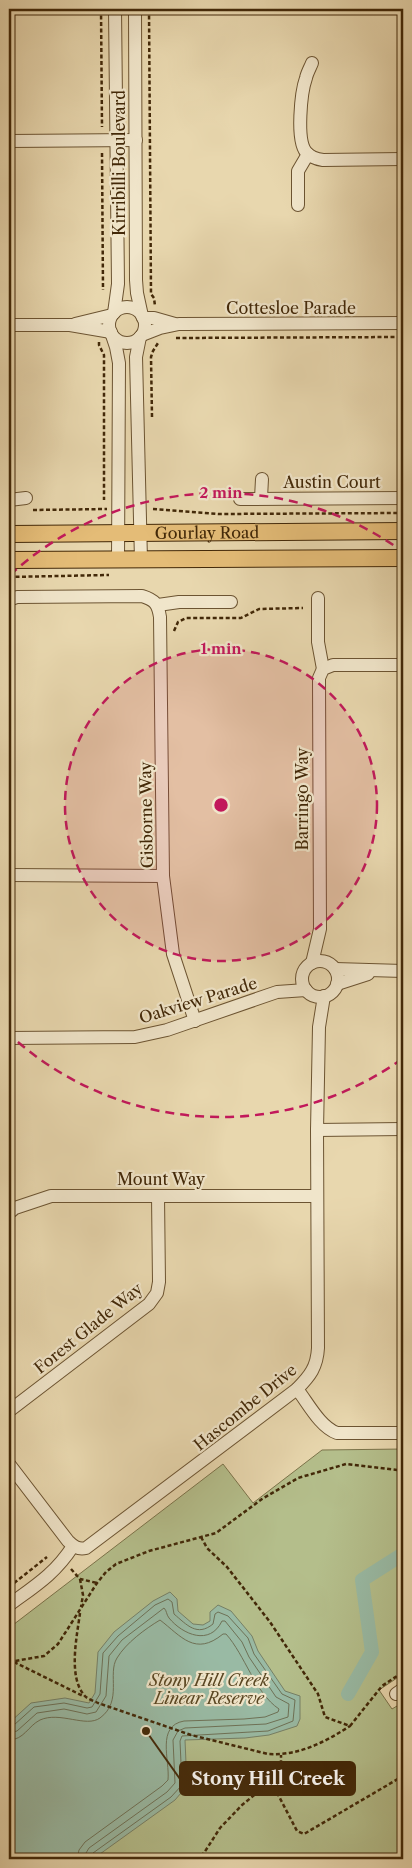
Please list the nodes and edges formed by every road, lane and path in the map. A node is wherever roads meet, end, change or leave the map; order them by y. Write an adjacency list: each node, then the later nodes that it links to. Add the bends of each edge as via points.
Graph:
1 (101, 9): 6 (path)
2 (115, 9): 7 (street, Kirribilli Boulevard)
3 (135, 9): 8 (street, Kirribilli Boulevard)
4 (149, 9): 18 (path, via 151,294 155,301)
5 (312, 63): 10 (street, via 301,100 302,141)
6 (102, 140): 7 (street); 9 (street); 13 (path)
7 (116, 140): 8 (street); 14 (street, Kirribilli Boulevard, via 118,284)
8 (136, 140): 18 (street, Kirribilli Boulevard, via 136,293)
9 (9, 141)
10 (308, 154): 11 (street, via 323,160); 12 (street, via 298,172)
11 (403, 159)
12 (298, 205)
13 (103, 292)
14 (113, 314): 16 (street); 18 (street, via 128,307 139,312); 19 (street)
15 (403, 323): 18 (street, Cottesloe Parade)
16 (70, 325): 17 (street); 19 (street)
17 (9, 326)
18 (146, 326): 19 (street, via 131,342 120,342); 23 (path); 33 (street, Kirribilli Boulevard, via 136,357)
19 (107, 333): 31 (path, via 99,345 104,355); 32 (street, via 116,347 118,363)
20 (403, 337): 21 (path)
21 (170, 339)
22 (164, 340): 23 (path)
23 (159, 344): 24 (path, via 151,357)
24 (152, 424)
25 (262, 479): 26 (street, Austin Court)
26 (262, 498): 27 (street, Austin Court); 28 (street, Austin Court)
27 (403, 498)
28 (240, 499)
29 (9, 500): 30 (street)
30 (27, 504): 31 (path)
31 (104, 509): 32 (path)
32 (118, 509): 37 (street)
33 (140, 509): 34 (path, via 219,514); 38 (street, Kirribilli Boulevard)
34 (403, 514)
35 (403, 531): 38 (main road, Gourlay Road)
36 (9, 534): 37 (main road, Gourlay Road)
37 (118, 534): 38 (main road, Gourlay Road); 41 (street)
38 (140, 534): 42 (street, Kirribilli Boulevard)
39 (403, 558): 42 (main road, Gourlay Road)
40 (9, 560): 41 (main road, Gourlay Road)
41 (118, 560): 42 (main road, Gourlay Road)
42 (141, 560)
43 (318, 598): 50 (street, Barringo Way, via 318,642)
44 (9, 600): 46 (street, via 17,597 142,596)
45 (231, 602): 46 (street)
46 (158, 605): 48 (street, Gisborne Way)
47 (303, 608): 48 (path, via 259,609 241,618 186,618 175,625 174,634)
48 (160, 634): 52 (street, Gisborne Way)
49 (403, 664): 50 (street, via 333,665)
50 (323, 669): 53 (street, Barringo Way, via 318,678)
51 (9, 875): 52 (street)
52 (163, 876): 62 (street, Gisborne Way, via 174,954)
53 (320, 929): 54 (street, Barringo Way); 55 (street, Barringo Way)
54 (312, 963): 55 (street, via 317,961); 58 (street)
55 (331, 966): 56 (street); 59 (street, via 338,979)
56 (375, 971): 57 (street); 59 (street)
57 (403, 971)
58 (303, 975): 60 (street, Oakview Parade); 61 (street, via 302,980)
59 (337, 984): 61 (street, via 332,992)
60 (277, 992): 61 (street, Oakview Parade); 62 (street, Oakview Parade)
61 (315, 994): 64 (street, Hascombe Drive, via 319,1027)
62 (195, 1021): 63 (street, Oakview Parade, via 135,1036)
63 (9, 1038)
64 (317, 1130): 65 (street); 67 (street, Hascombe Drive)
65 (403, 1130)
66 (158, 1196): 67 (street, Mount Way); 68 (street, Mount Way, via 51,1196); 70 (street, Forest Glade Way, via 157,1293 149,1304)
67 (316, 1196): 69 (street, Hascombe Drive, via 318,1359 315,1369)
68 (9, 1213)
69 (297, 1388): 71 (street, via 332,1431); 75 (street, Hascombe Drive, via 91,1546 81,1549)
70 (9, 1411)
71 (403, 1433)
72 (9, 1464): 75 (street)
73 (403, 1468): 74 (path, via 346,1464 298,1478 262,1499 216,1533)
74 (201, 1537): 78 (path, via 116,1564); 86 (path, via 270,1622 318,1694 326,1717)
75 (73, 1546): 76 (street)
76 (64, 1561): 77 (path); 79 (path, via 56,1550); 80 (street)
77 (80, 1579): 78 (path); 81 (path, via 83,1595)
78 (97, 1583): 81 (path)
79 (9, 1588)
80 (9, 1605)
81 (80, 1610): 82 (path, via 58,1644 44,1656); 85 (path, via 75,1670)
82 (13, 1661): 83 (path); 85 (path)
83 (9, 1662)
84 (403, 1672): 86 (path, via 382,1686)
85 (84, 1696): 87 (path, via 191,1734)
86 (350, 1726): 87 (path, via 325,1742)
87 (281, 1755): 89 (path, via 281,1766)
88 (403, 1776): 89 (path, via 304,1834 297,1831)
89 (271, 1781): 90 (path, via 242,1805 220,1828 204,1853)
90 (194, 1859)

